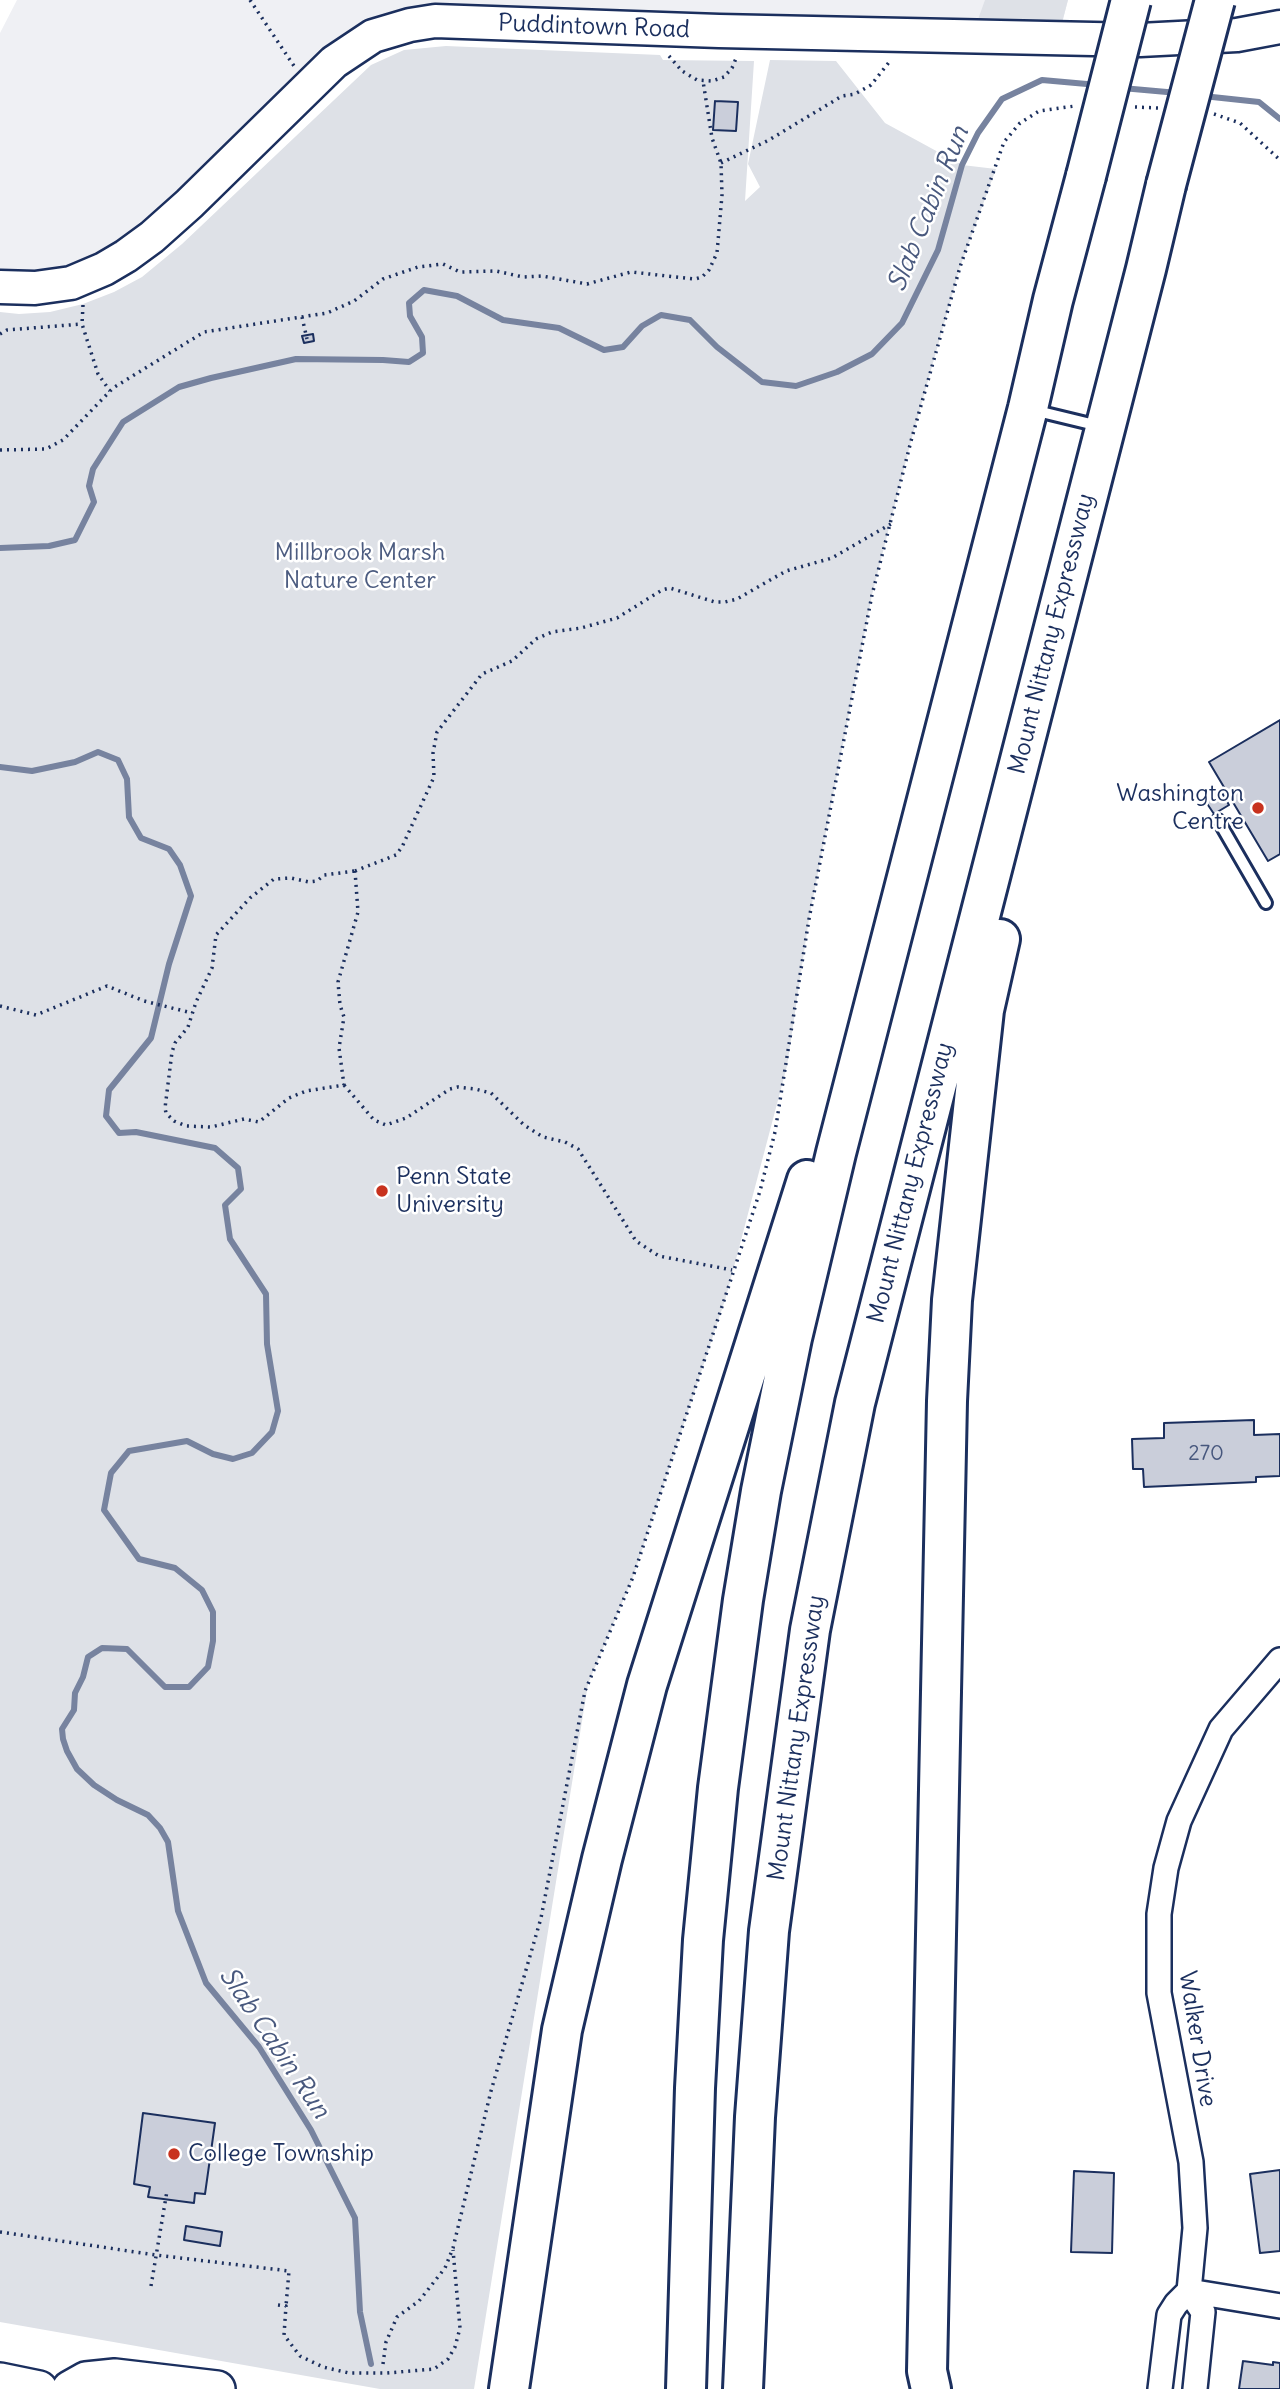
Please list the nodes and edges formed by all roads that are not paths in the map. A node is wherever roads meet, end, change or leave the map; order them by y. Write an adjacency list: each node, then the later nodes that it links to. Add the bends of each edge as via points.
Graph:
1 (1132, 0): 6 (highway, bridge)
2 (1215, 0): 4 (highway, Mount Nittany Expressway, bridge)
3 (1280, 27): 5 (street, Puddintown Road, via 1237,35 1140,40 435,21 410,25 373,36 334,62 189,204 126,256 71,283)
4 (1146, 269): 7 (highway, Mount Nittany Expressway); 15 (highway, via 1121,435 984,1010 952,1300)
5 (0, 287)
6 (1028, 408): 7 (lane); 8 (highway)
7 (1105, 428): 21 (highway, Mount Nittany Expressway, via 855,1403 810,1630 769,1931)
8 (968, 642): 19 (highway, via 908,813 820,1142 643,1699 562,2030); 20 (highway, via 792,1338 743,1600 704,1940)
9 (1218, 820): 10 (lane)
10 (1266, 903)
11 (1280, 1660): 12 (street, Walker Drive, via 1222,1729 1180,1821 1161,1902 1159,1993 1191,2162 1195,2228)
12 (1189, 2291): 13 (street); 22 (street, via 1169,2315); 23 (street, Walker Drive, via 1203,2312)
13 (1280, 2306)
14 (0, 2381): 16 (main road)
15 (928, 2383)
16 (39, 2389)
17 (70, 2389): 18 (main road, via 86,2380 115,2377)
18 (217, 2389)
19 (509, 2389)
20 (687, 2389)
21 (743, 2389)
22 (1160, 2389)
23 (1195, 2389)

